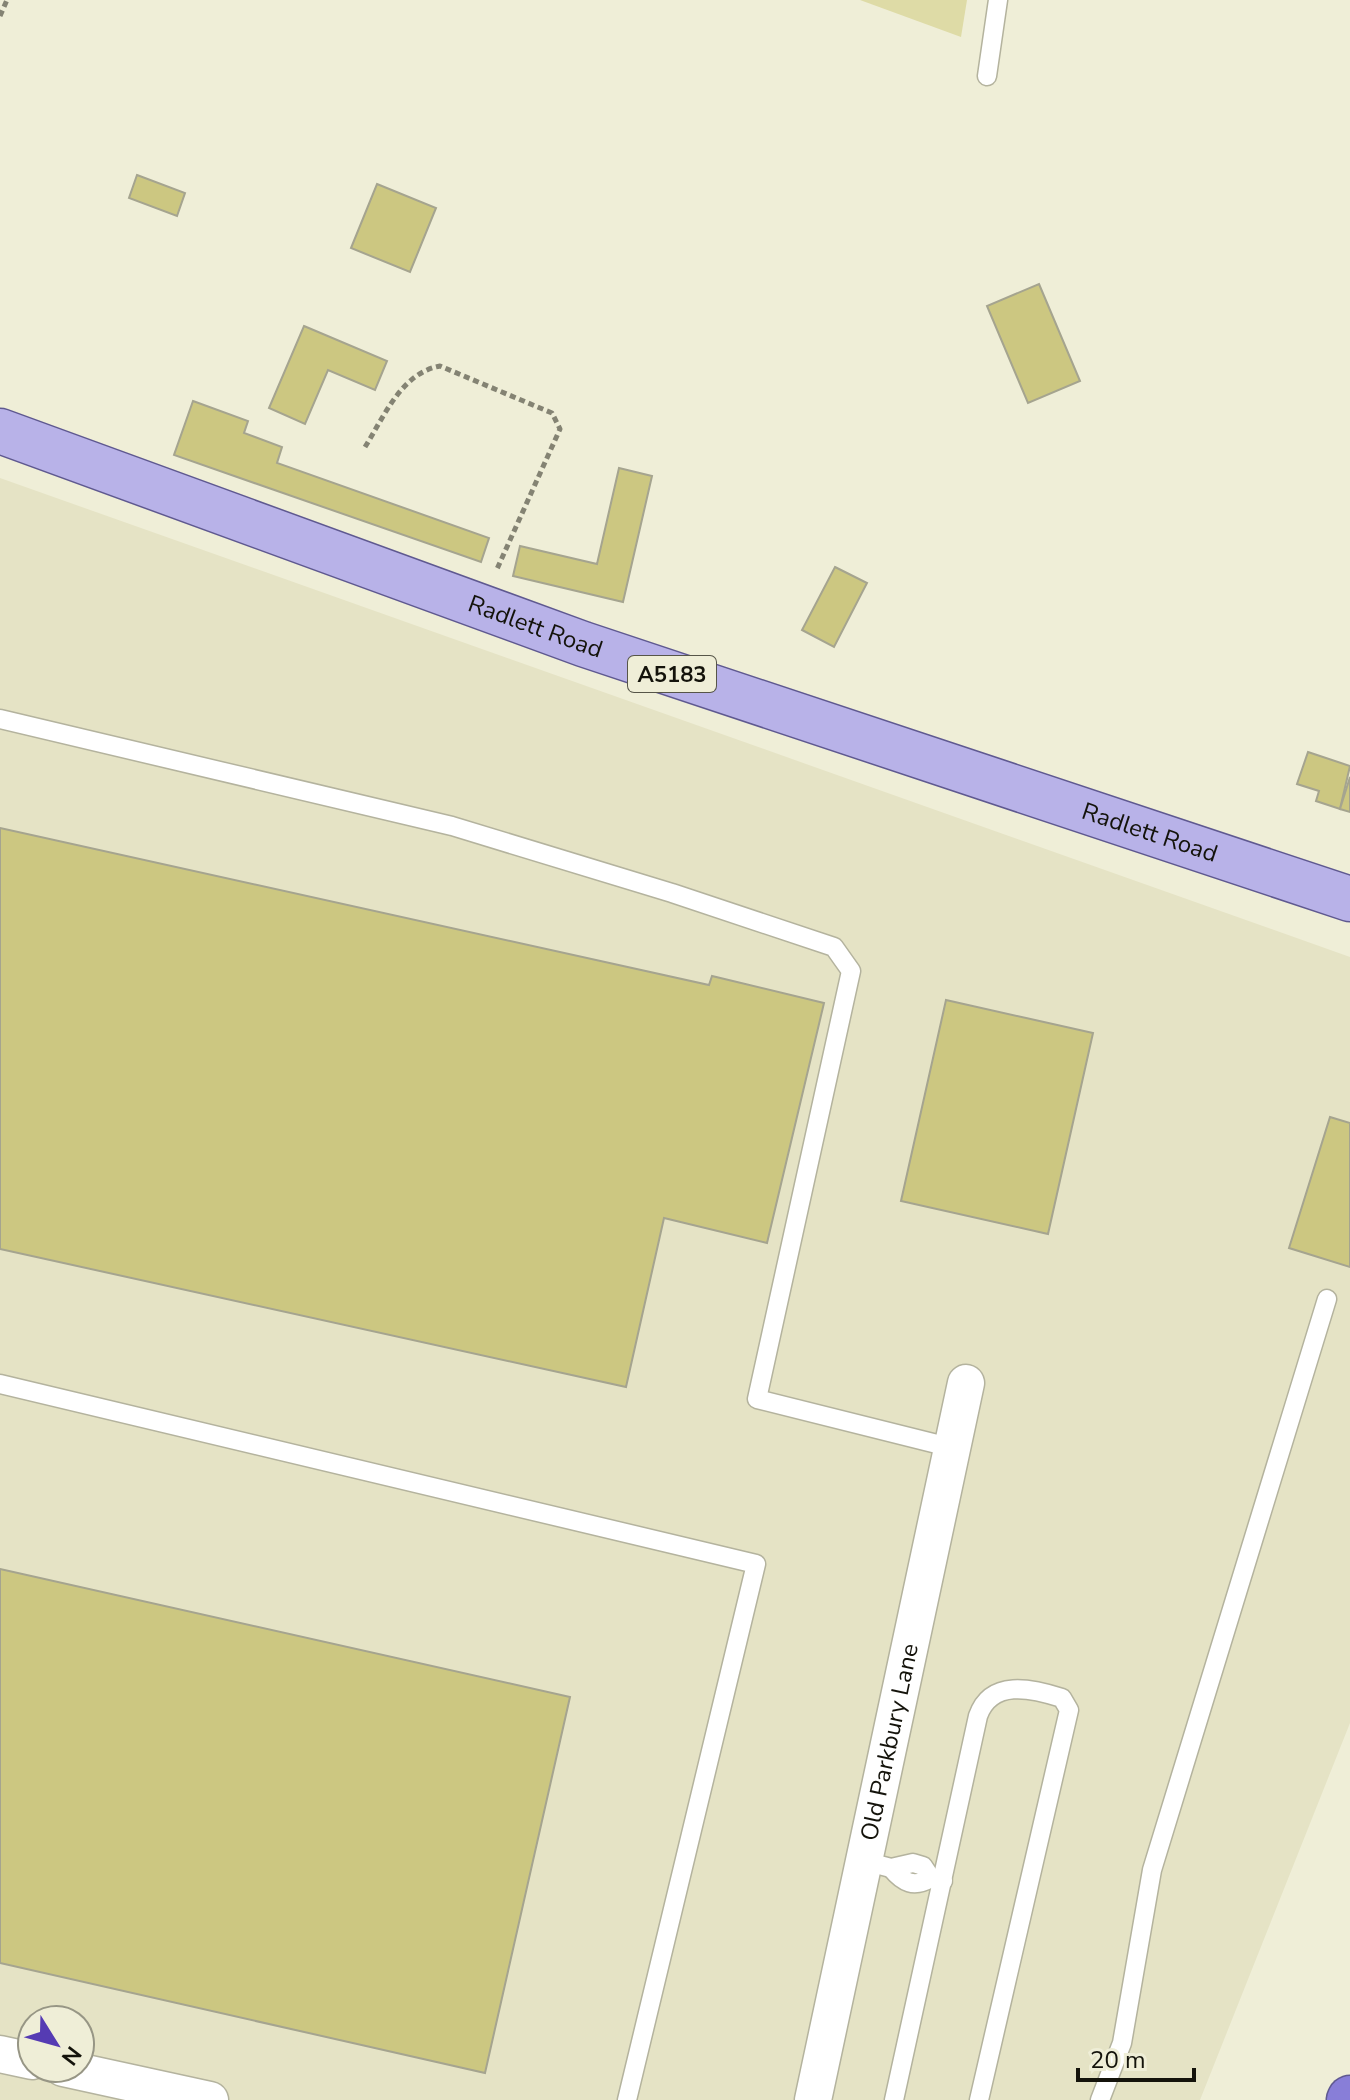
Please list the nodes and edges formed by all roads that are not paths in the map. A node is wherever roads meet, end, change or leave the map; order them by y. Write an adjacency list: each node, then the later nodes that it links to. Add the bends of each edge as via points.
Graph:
1 (998, 0): 2 (lane)
2 (987, 76)
3 (0, 431): 5 (main road, Radlett Road / A5183, via 482,607)
4 (0, 719): 9 (lane, via 452,826 834,947 851,971 757,1399)
5 (1350, 899)
6 (1327, 1299): 18 (lane, via 1152,1870 1122,2043)
7 (966, 1383): 9 (street, Old Parkbury Lane)
8 (0, 1384): 14 (lane, via 756,1564)
9 (953, 1448): 10 (street, Old Parkbury Lane)
10 (878, 1864): 11 (lane, via 911,1883); 15 (street, Old Parkbury Lane)
11 (937, 1879): 16 (lane); 17 (lane, via 982,1705 1000,1691 1020,1688 1062,1698 1069,1710 1066,1730)
12 (96, 2075): 13 (street)
13 (210, 2100)
14 (627, 2100)
15 (813, 2100)
16 (894, 2100)
17 (979, 2100)
18 (1100, 2100)

